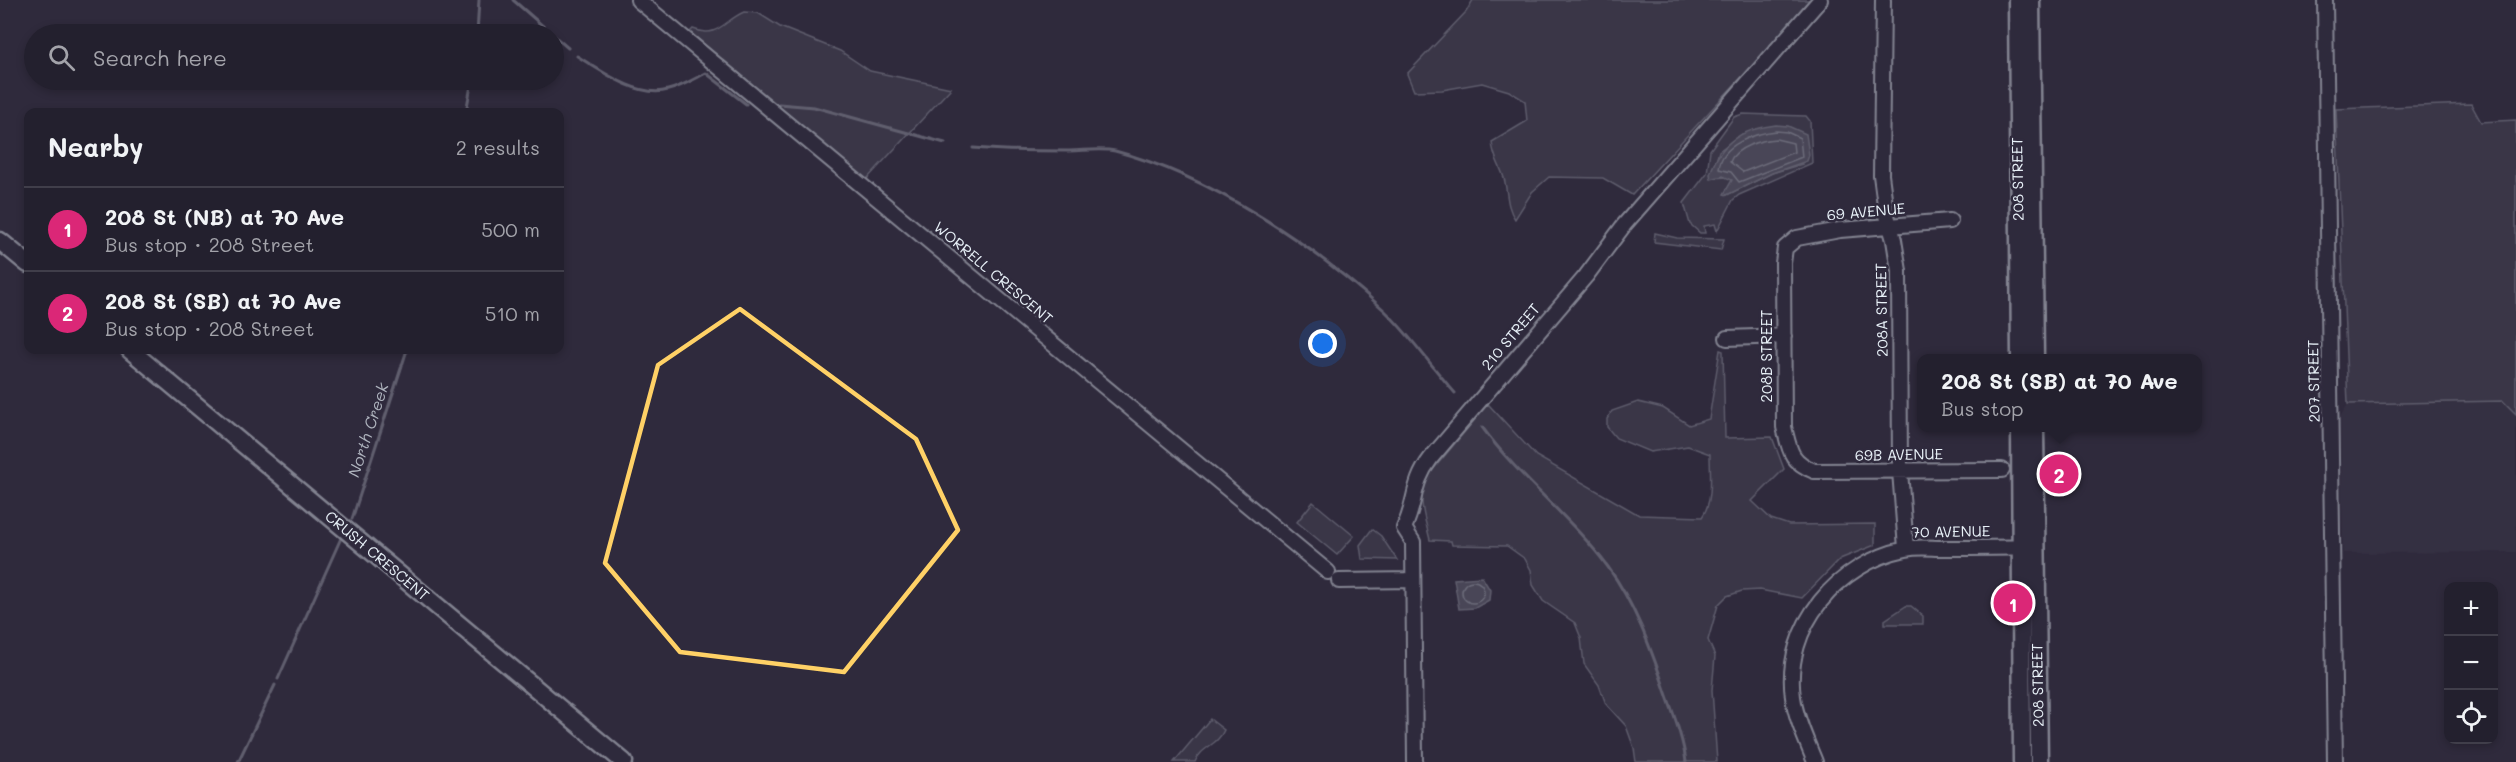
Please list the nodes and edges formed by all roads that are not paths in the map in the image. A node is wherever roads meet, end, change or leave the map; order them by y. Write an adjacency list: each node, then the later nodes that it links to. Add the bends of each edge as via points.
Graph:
1 (638, 0): 24 (street, WORRELL CRESCENT, via 1334,576)
2 (1821, 0): 24 (street, 210 STREET, via 1624,225 1586,276 1422,470 1404,528 1413,542)
3 (1883, 0): 8 (street, 208A STREET, via 1881,175)
4 (2017, 0): 15 (main road, 208 STREET)
5 (2031, 0): 16 (main road, 208 STREET)
6 (2325, 0): 30 (street, 207 STREET)
7 (1950, 221): 8 (street, 69 AVENUE)
8 (1891, 227): 10 (street, 69 AVENUE, via 1820,232); 21 (street, 208A STREET, via 1899,271)
9 (0, 241): 11 (main road)
10 (1788, 244): 12 (street, 208B STREET, via 1783,257)
11 (24, 261)
12 (1784, 336): 13 (street); 19 (street, 208B STREET, via 1784,427 1790,451)
13 (1727, 338)
14 (135, 354): 25 (main road, CRUSH CRESCENT)
15 (2020, 354)
16 (2035, 354)
17 (2020, 432): 22 (main road, 208 STREET)
18 (2035, 432): 22 (main road, 208 STREET)
19 (1799, 465): 21 (street, 69B AVENUE, via 1814,471)
20 (2002, 470): 21 (street, 69B AVENUE)
21 (1900, 471): 23 (street, 208A STREET)
22 (2029, 547): 23 (street, 70 AVENUE); 28 (main road, 208 STREET); 29 (main road, 208 STREET)
23 (1906, 549): 27 (street, 70 AVENUE, via 1862,566 1830,589 1814,608 1799,638 1792,667 1793,698)
24 (1413, 580): 26 (street, 210 STREET)
25 (624, 762)
26 (1415, 762)
27 (1815, 762)
28 (2022, 762)
29 (2040, 762)
30 (2335, 762)

